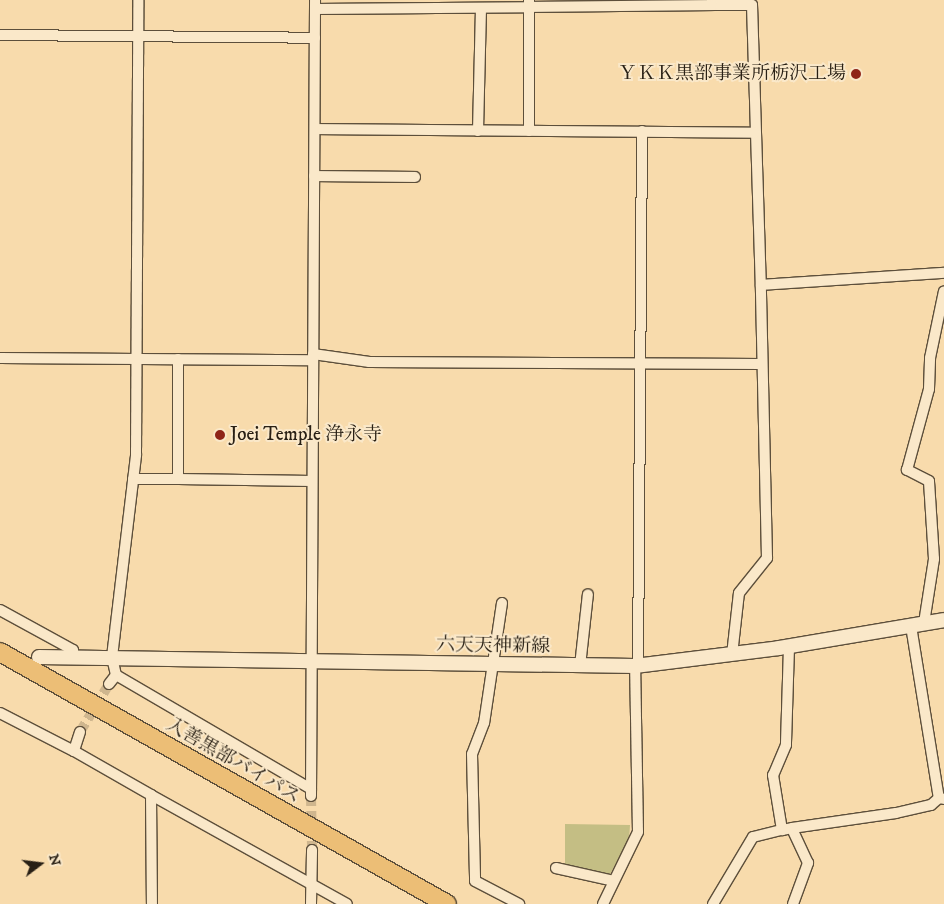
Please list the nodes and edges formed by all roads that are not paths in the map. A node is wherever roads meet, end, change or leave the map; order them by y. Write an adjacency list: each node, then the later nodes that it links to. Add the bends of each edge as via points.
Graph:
1 (138, 0): 8 (street)
2 (712, 3): 5 (street); 14 (street, via 752,5)
3 (315, 4): 4 (street); 9 (street)
4 (439, 4): 6 (street)
5 (529, 4): 6 (street); 12 (street)
6 (481, 8): 11 (street)
7 (0, 36): 8 (street)
8 (138, 38): 9 (street); 22 (street)
9 (315, 38): 10 (street)
10 (315, 129): 11 (street); 15 (street)
11 (478, 131): 12 (street)
12 (529, 131): 13 (street)
13 (642, 131): 14 (street); 24 (street)
14 (754, 133): 18 (street)
15 (314, 176): 16 (street); 20 (street)
16 (415, 177)
17 (944, 273): 18 (street)
18 (761, 284): 25 (street)
19 (944, 291): 33 (street, via 930,358 929,388 907,470 929,481 934,559)
20 (313, 357): 23 (street); 24 (street, via 369,362); 28 (street)
21 (0, 358): 22 (street)
22 (137, 358): 23 (street); 26 (street)
23 (178, 359): 27 (street)
24 (639, 362): 25 (street); 43 (street)
25 (761, 364): 36 (street, via 767,558 739,593)
26 (133, 479): 27 (street); 38 (street)
27 (178, 479): 28 (street)
28 (312, 481): 40 (street)
29 (588, 594): 42 (street)
30 (502, 603): 41 (street)
31 (0, 610): 39 (street, via 73,650)
32 (944, 620): 33 (main road, 六天天神新線)
33 (918, 624): 34 (main road, 六天天神新線); 50 (street)
34 (788, 647): 36 (main road, 六天天神新線); 51 (street, via 786,744 773,775)
35 (0, 652): 59 (highway, 入善黒部バイパス)
36 (732, 655): 43 (main road, 六天天神新線)
37 (39, 657): 39 (main road, 六天天神新線)
38 (112, 657): 39 (main road, 六天天神新線); 40 (main road, 六天天神新線); 44 (street)
39 (74, 658)
40 (311, 663): 41 (main road, 六天天神新線); 44 (street, via 311,792)
41 (492, 665): 42 (main road, 六天天神新線); 60 (street, via 484,723 472,754 475,882)
42 (580, 666): 43 (main road, 六天天神新線)
43 (637, 666): 54 (street, via 638,832)
44 (116, 675): 45 (street)
45 (109, 684)
46 (0, 713): 48 (street)
47 (80, 732): 48 (street)
48 (74, 751): 49 (street)
49 (151, 795): 55 (street); 56 (street)
50 (941, 799): 51 (street, via 932,806)
51 (787, 829): 62 (street, via 753,837); 63 (street, via 808,863)
52 (312, 850): 55 (street)
53 (556, 868): 54 (street)
54 (614, 881): 61 (street)
55 (311, 882): 57 (street); 58 (street)
56 (152, 904)
57 (311, 904)
58 (347, 904)
59 (447, 904)
60 (519, 904)
61 (603, 904)
62 (712, 904)
63 (793, 904)

